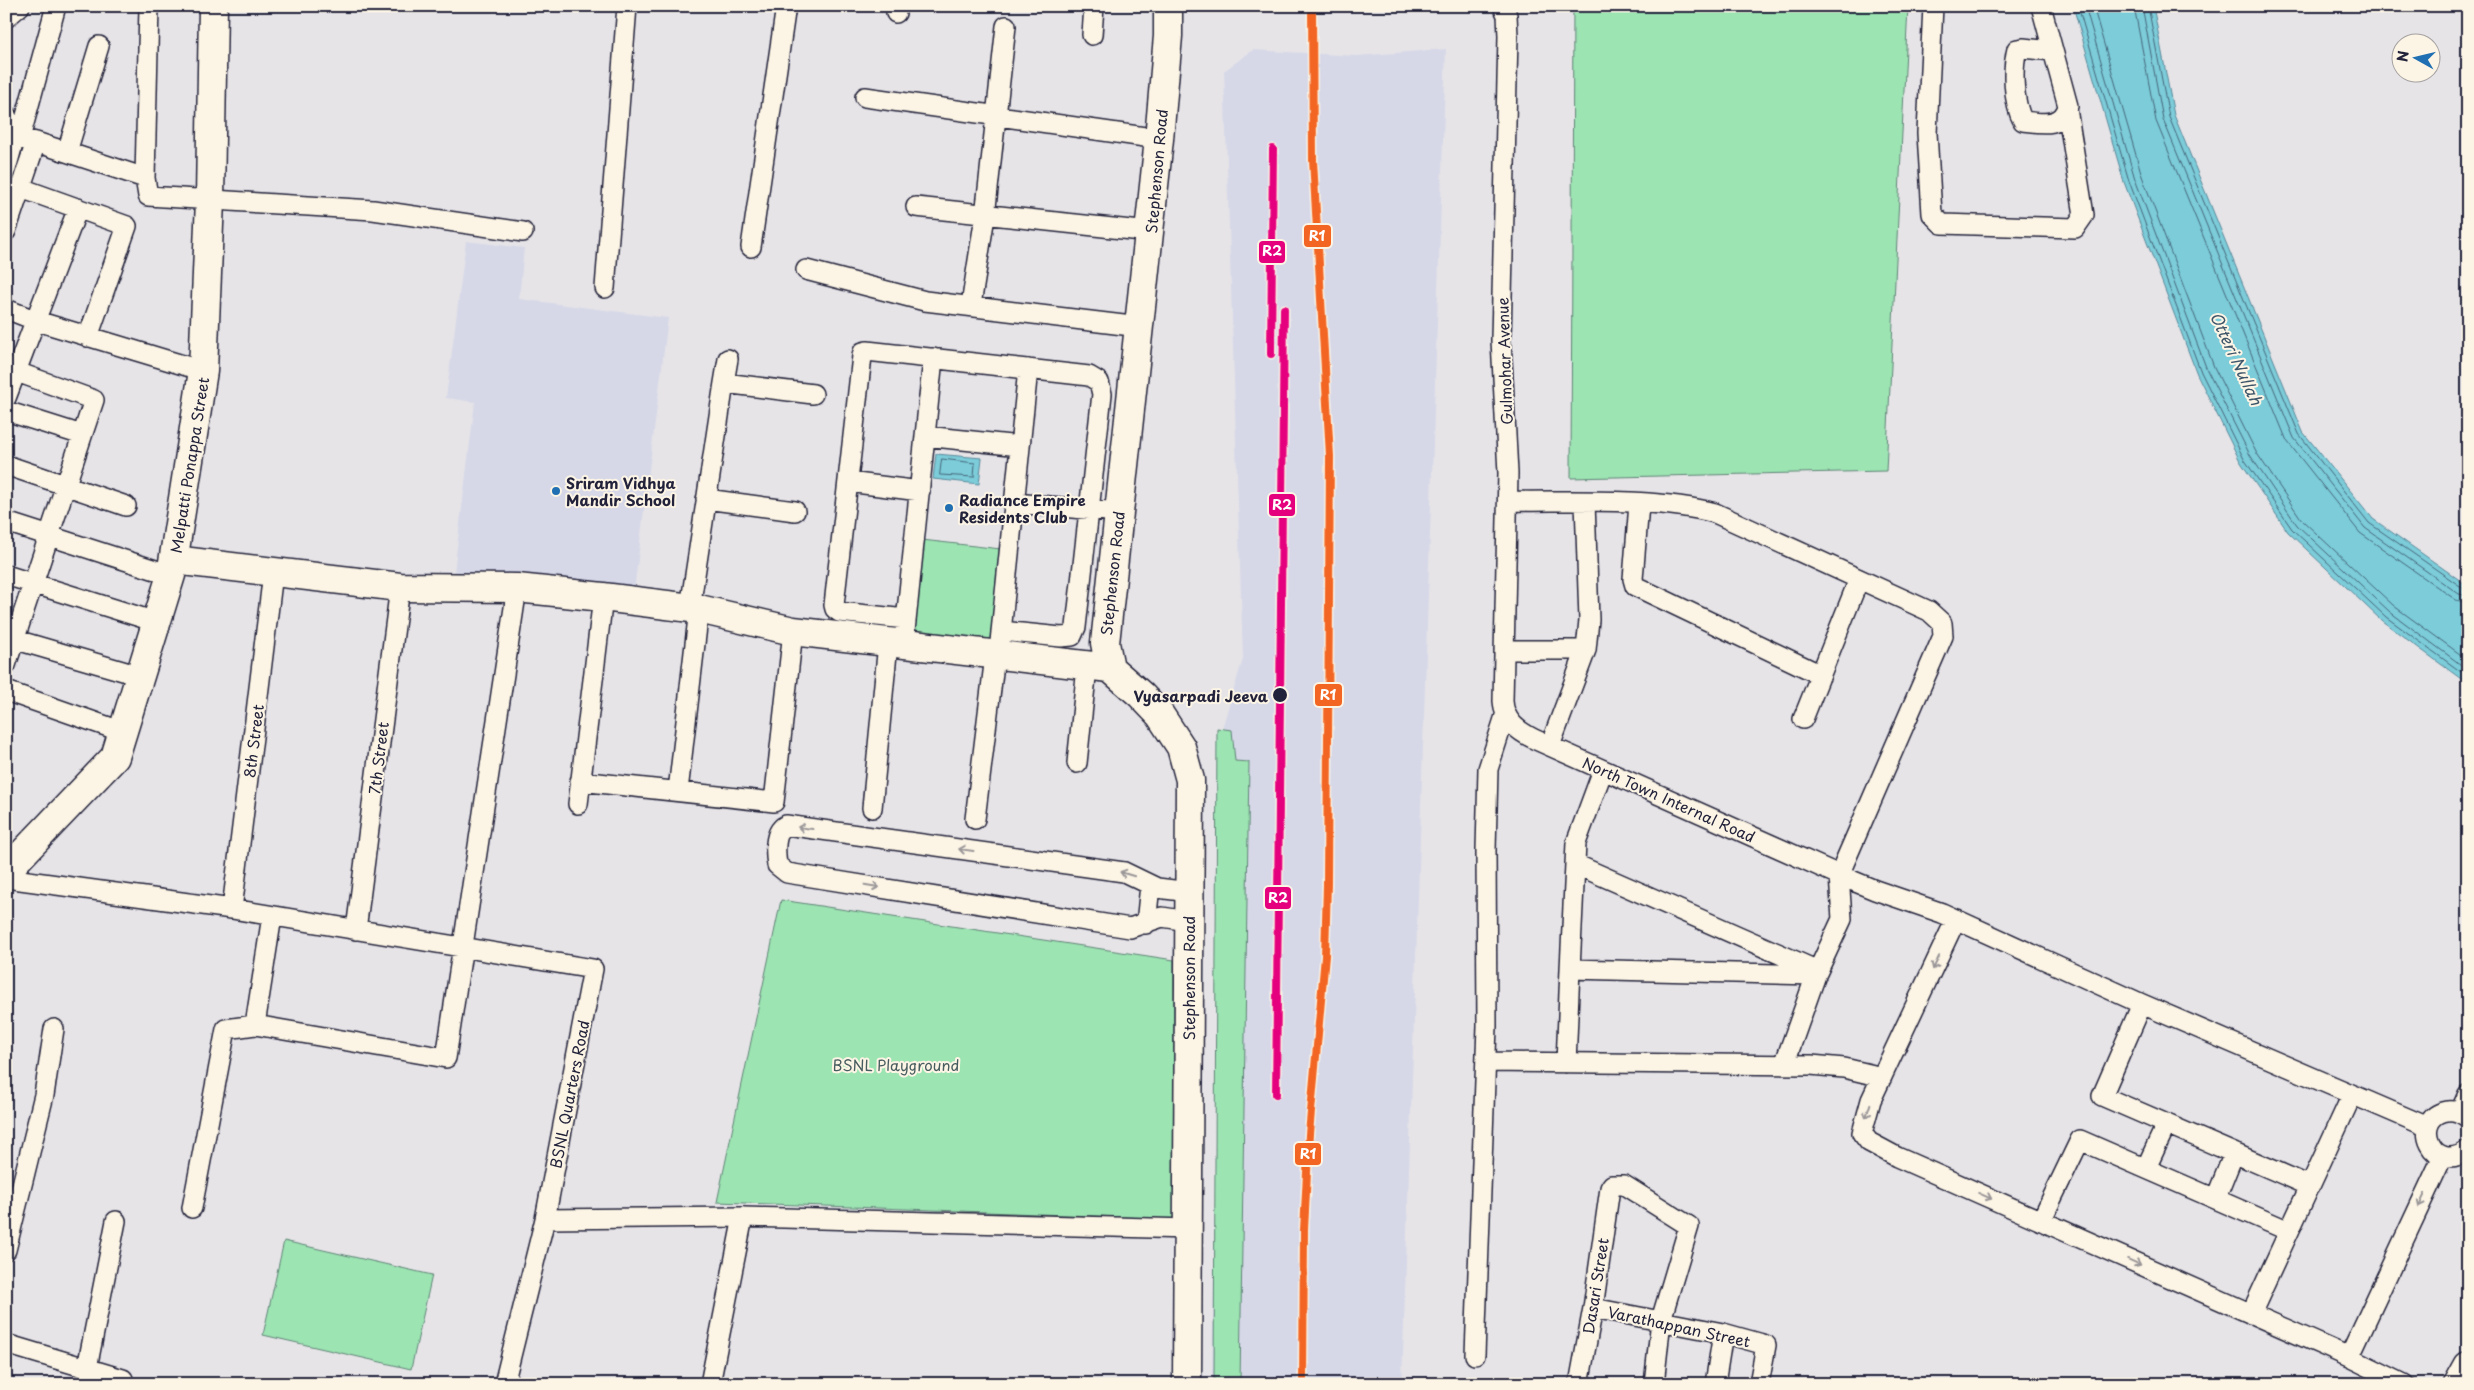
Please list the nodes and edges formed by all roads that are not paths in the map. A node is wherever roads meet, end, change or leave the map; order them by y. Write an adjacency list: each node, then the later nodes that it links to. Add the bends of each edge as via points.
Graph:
1 (20, 6): 12 (street)
2 (56, 6): 21 (street)
3 (149, 6): 25 (street)
4 (213, 6): 27 (main road, Melpatti Ponappa Street)
5 (627, 6): 36 (street)
6 (786, 6): 34 (street)
7 (1094, 6): 14 (street)
8 (1168, 6): 22 (main road, Stephenson Road)
9 (1503, 6): 59 (street, Gulmohar Avenue, via 1508,36 1501,340)
10 (1933, 6): 18 (street, via 1928,133 1932,214 1942,224 2074,228 2084,215)
11 (2041, 6): 16 (street)
12 (6, 18)
13 (1006, 26): 20 (street)
14 (1092, 35)
15 (98, 46): 23 (street)
16 (2052, 51): 18 (street); 18 (street, via 2018,49 2014,60 2017,112 2023,121 2047,124 2062,119)
17 (865, 97): 20 (street)
18 (2067, 110)
19 (6, 115): 21 (street)
20 (996, 116): 22 (street); 30 (street)
21 (24, 139): 23 (street); 24 (street); 26 (street)
22 (1160, 139): 33 (main road, Stephenson Road)
23 (67, 152): 25 (street)
24 (6, 169)
25 (145, 178): 27 (street, via 148,196)
26 (21, 188): 29 (street); 31 (street)
27 (210, 200): 32 (street, via 373,210); 46 (main road, Melpatti Ponappa Street)
28 (916, 207): 30 (street)
29 (78, 208): 39 (street); 41 (street, via 128,226)
30 (985, 216): 33 (street); 37 (street)
31 (6, 231)
32 (523, 232)
33 (1150, 232): 40 (main road, Stephenson Road)
34 (751, 247)
35 (806, 270): 37 (street, via 925,301)
36 (605, 288)
37 (971, 305): 40 (street)
38 (6, 309): 39 (street)
39 (37, 321): 41 (street); 45 (street)
40 (1140, 327): 66 (main road, Stephenson Road)
41 (88, 336): 46 (street)
42 (934, 358): 44 (street); 52 (street); 55 (street, via 863,352)
43 (728, 359): 47 (street)
44 (1028, 369): 53 (street); 64 (street, via 1089,376 1099,382 1102,394)
45 (11, 370): 49 (street); 51 (street, via 94,400)
46 (203, 372): 69 (main road, Melpatti Ponappa Street)
47 (724, 383): 48 (street); 58 (street)
48 (813, 394)
49 (6, 398)
50 (6, 411): 51 (street)
51 (82, 435): 56 (street)
52 (925, 436): 53 (street); 57 (street)
53 (1020, 446): 61 (street)
54 (6, 465): 56 (street)
55 (848, 482): 57 (street); 80 (street, via 835,609)
56 (66, 486): 63 (street); 68 (street)
57 (920, 491): 80 (street)
58 (706, 499): 65 (street); 77 (street)
59 (1508, 501): 60 (street); 83 (street, Gulmohar Avenue)
60 (1585, 502): 62 (street); 84 (street, via 1590,620)
61 (1014, 503): 64 (street); 82 (street)
62 (1639, 504): 72 (street, via 1680,506 1715,513); 87 (street, via 1635,586)
63 (126, 506)
64 (1089, 509): 66 (street); 82 (street, via 1076,627 1072,636)
65 (794, 511)
66 (1119, 512): 86 (main road, Stephenson Road, via 1105,643)
67 (6, 522): 68 (street)
68 (49, 536): 69 (street); 73 (street)
69 (172, 568): 70 (main road); 78 (main road, Melpatti Ponappa Street)
70 (273, 573): 74 (main road); 107 (street, 8th Street)
71 (6, 575): 73 (street)
72 (1859, 579): 87 (street); 103 (street, via 1929,611 1944,629 1940,645)
73 (34, 584): 78 (street); 81 (street)
74 (400, 587): 75 (main road); 112 (street, 7th Street)
75 (518, 588): 76 (main road); 113 (street)
76 (603, 597): 77 (main road); 96 (street)
77 (695, 609): 79 (main road); 97 (street)
78 (156, 622): 88 (main road, Melpatti Ponappa Street)
79 (793, 631): 80 (main road); 97 (street, via 774,802)
80 (899, 636): 82 (main road); 99 (street)
81 (10, 639): 85 (street); 88 (street)
82 (998, 648): 86 (main road); 100 (street)
83 (1504, 650): 84 (street); 90 (street, Gulmohar Avenue)
84 (1586, 650): 93 (street)
85 (6, 665)
86 (1098, 667): 94 (street); 106 (main road, Stephenson Road, via 1142,695 1181,747 1190,780)
87 (1821, 675): 91 (street)
88 (140, 676): 92 (main road, Melpatti Ponappa Street)
89 (6, 691): 92 (street)
90 (1505, 716): 93 (street, North Town Internal Road, via 1520,731); 119 (street, via 1488,769)
91 (1803, 719)
92 (123, 732): 102 (main road, Melpatti Ponappa Street, via 115,757)
93 (1550, 746): 95 (street, North Town Internal Road)
94 (1077, 763)
95 (1604, 770): 101 (street, via 1576,843); 103 (street, North Town Internal Road)
96 (580, 781): 97 (street); 98 (street)
97 (678, 792)
98 (578, 804)
99 (872, 808)
100 (976, 819)
101 (1575, 864): 114 (street); 115 (street)
102 (6, 871)
103 (1839, 875): 110 (street, North Town Internal Road); 115 (street, via 1842,918)
104 (6, 878): 107 (street)
105 (1150, 885): 106 (street); 111 (street); 111 (street, one-way to 111, via 1124,872 786,825 778,834 776,865 787,873 1125,928)
106 (1181, 891): 109 (main road, Stephenson Road)
107 (232, 909): 108 (street)
108 (272, 916): 112 (street); 117 (street)
109 (1179, 919): 111 (street, via 1158,918); 138 (main road, Stephenson Road)
110 (1956, 919): 116 (street, North Town Internal Road); 122 (street, one-way to 122)
111 (1146, 924)
112 (356, 930): 113 (street)
113 (462, 948): 117 (street, via 446,1058); 135 (street, BSNL Quarters Road, via 593,969)
114 (1570, 969): 115 (street); 120 (street)
115 (1817, 973): 121 (street)
116 (2142, 1004): 124 (street, North Town Internal Road); 126 (street, via 2102,1096)
117 (255, 1025): 133 (street, via 226,1029)
118 (54, 1029): 140 (street, via 44,1095)
119 (1486, 1062): 120 (street); 146 (street)
120 (1566, 1063): 121 (street)
121 (1784, 1065): 122 (street, via 1844,1068)
122 (1882, 1077): 137 (street, one-way to 137, via 1863,1125 1862,1133 1869,1142)
123 (2468, 1094): 125 (street)
124 (2352, 1096): 127 (street, North Town Internal Road); 131 (street)
125 (2464, 1115): 127 (street, via 2450,1110 2440,1112)
126 (2166, 1125): 128 (street); 130 (street)
127 (2428, 1128): 129 (street, via 2430,1145)
128 (2234, 1153): 131 (street); 132 (street)
129 (2459, 1156): 147 (street, one-way to 147)
130 (2146, 1168): 132 (street); 137 (street, via 2080,1140)
131 (2310, 1186): 139 (street)
132 (2216, 1198): 139 (street)
133 (192, 1208)
134 (743, 1217): 135 (street); 138 (street); 152 (street)
135 (545, 1219): 151 (street, BSNL Quarters Road)
136 (116, 1221): 149 (street)
137 (2042, 1221): 142 (street, one-way to 142)
138 (1189, 1230): 153 (main road, Stephenson Road)
139 (2289, 1231): 142 (street)
140 (6, 1250)
141 (1593, 1308): 143 (street, Varathappan Street); 143 (street, Dasari Street, via 1610,1188 1612,1185 1624,1185 1689,1226); 154 (street, Dasari Street)
142 (2251, 1314): 147 (street)
143 (1661, 1320): 144 (street, Varathappan Street); 155 (street)
144 (1723, 1333): 156 (street); 157 (street, Varathappan Street, via 1766,1345)
145 (6, 1344): 149 (street)
146 (1475, 1354)
147 (2349, 1357): 158 (street)
148 (2468, 1366): 159 (main road)
149 (87, 1368): 150 (street)
150 (123, 1379)
151 (504, 1384)
152 (710, 1384)
153 (1187, 1384)
154 (1579, 1384)
155 (1654, 1384)
156 (1715, 1384)
157 (1758, 1384)
158 (2404, 1384)
159 (2458, 1384)

